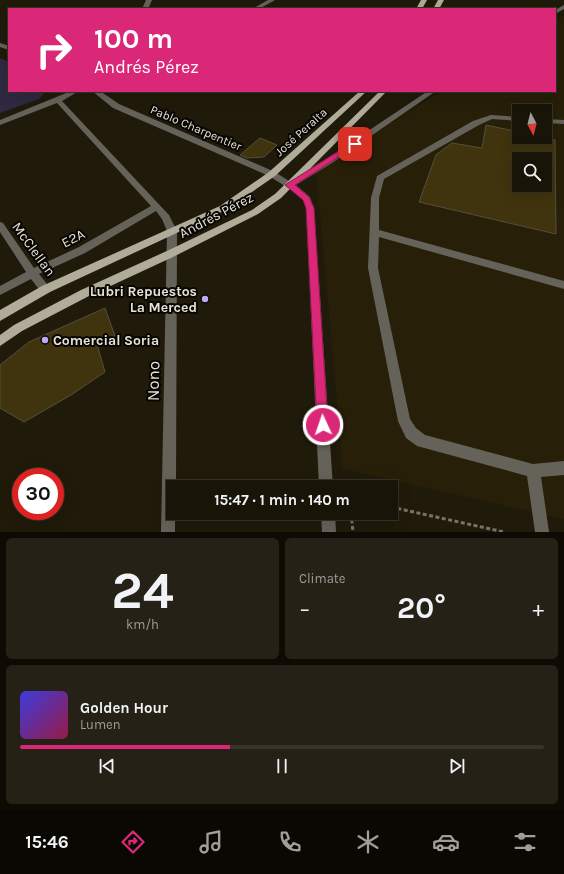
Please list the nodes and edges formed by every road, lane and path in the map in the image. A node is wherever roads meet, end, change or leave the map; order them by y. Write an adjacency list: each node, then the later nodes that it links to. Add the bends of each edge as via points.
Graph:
1 (272, 0): 2 (street)
2 (257, 8)
3 (74, 92): 8 (street)
4 (96, 92): 13 (street, Pablo Charpentier, via 116,106)
5 (363, 92): 13 (main road, José Peralta)
6 (383, 92): 14 (main road, José Peralta)
7 (432, 92): 14 (street, Andrés Pérez)
8 (58, 100): 12 (street); 15 (street)
9 (512, 118): 18 (street, via 491,117 476,122 380,178 375,198)
10 (552, 121): 11 (street)
11 (564, 122)
12 (0, 123)
13 (272, 174): 14 (street, Pablo Charpentier); 17 (main road, Andrés Pérez, via 223,208)
14 (289, 185): 19 (main road, Andrés Pérez, via 255,212); 28 (street, Pablo Charpentier, via 307,199 310,208)
15 (156, 207): 17 (street, via 166,217); 20 (street, E2A, via 82,250)
16 (0, 225): 20 (street, McClellan)
17 (172, 231): 19 (street, Nono); 22 (main road, Andrés Pérez)
18 (374, 232): 21 (street); 27 (street, via 373,268 404,421 412,433 422,441)
19 (172, 254): 25 (main road, Andrés Pérez, via 85,292 18,328); 32 (street, Nono)
20 (32, 273): 22 (street, McClellan); 23 (street, E2A)
21 (564, 285)
22 (46, 289): 24 (main road, Andrés Pérez)
23 (0, 291)
24 (0, 316)
25 (0, 341)
26 (564, 468): 27 (street)
27 (533, 472): 36 (street)
28 (326, 480)
29 (398, 509): 35 (path)
30 (328, 520): 33 (street)
31 (352, 520): 34 (path)
32 (168, 532)
33 (329, 532)
34 (353, 532)
35 (504, 532)
36 (542, 532)

